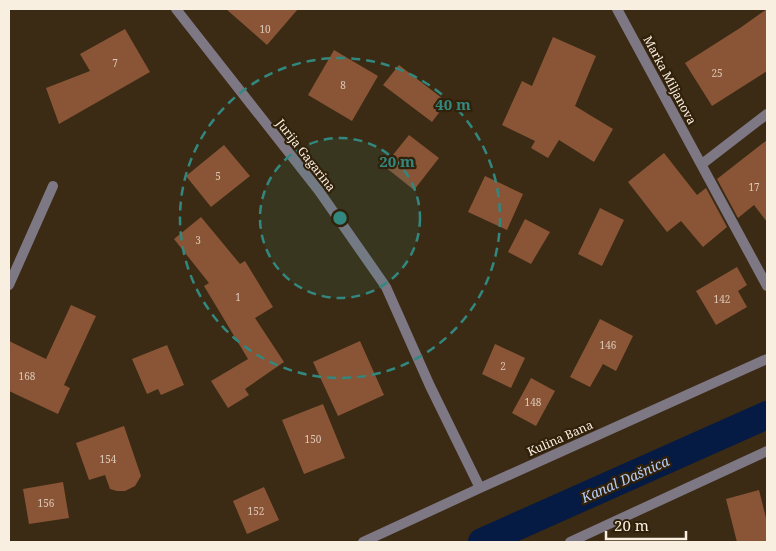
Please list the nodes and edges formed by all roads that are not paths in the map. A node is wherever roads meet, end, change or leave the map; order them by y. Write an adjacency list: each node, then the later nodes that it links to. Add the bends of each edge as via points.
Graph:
1 (176, 9): 10 (street, Jurija Gagarina, via 319,191 386,287)
2 (617, 9): 4 (street, Marka Miljanova)
3 (767, 114): 4 (street)
4 (702, 164): 7 (street, Marka Miljanova)
5 (53, 186): 6 (street)
6 (9, 285)
7 (767, 286)
8 (767, 359): 10 (street, Kulina Bana)
9 (767, 452): 12 (street)
10 (480, 488): 11 (street, Kulina Bana)
11 (363, 542)
12 (570, 542)

